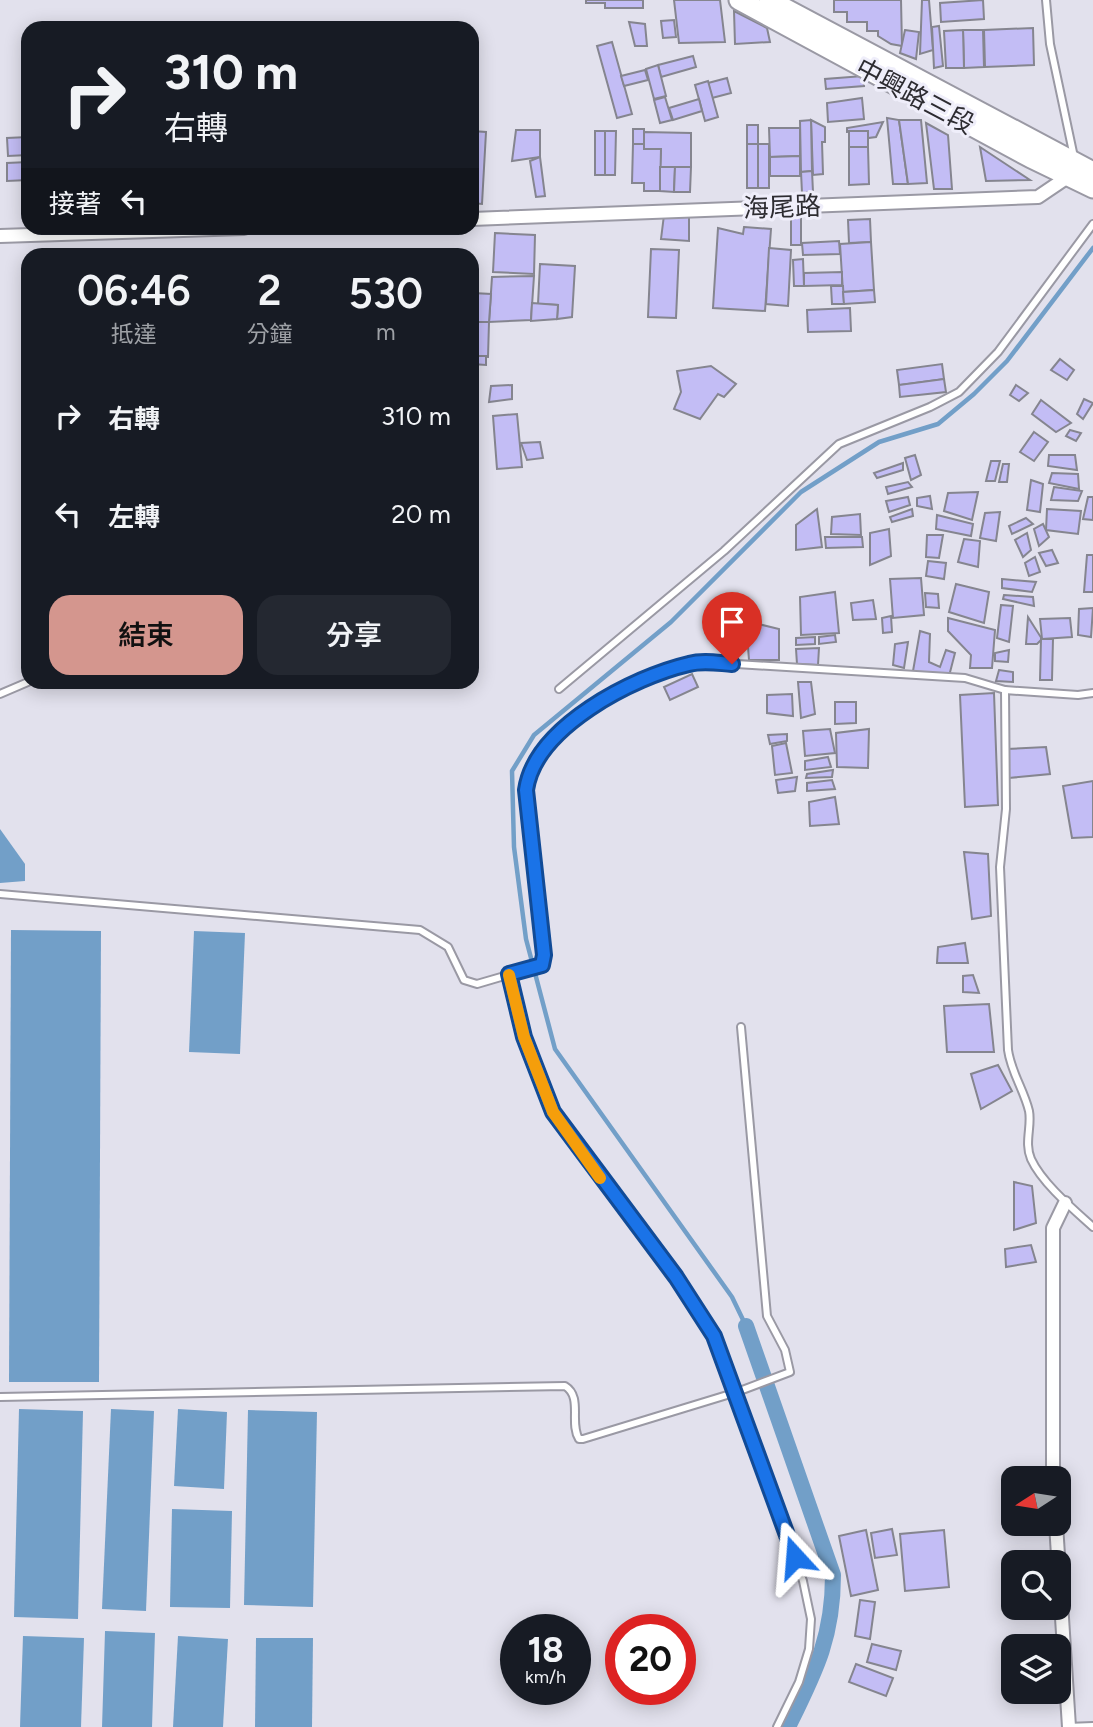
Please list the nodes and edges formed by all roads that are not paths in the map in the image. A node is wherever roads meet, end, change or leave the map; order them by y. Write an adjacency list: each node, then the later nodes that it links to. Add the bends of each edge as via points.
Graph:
1 (738, 0): 4 (main road, 中興路三段)
2 (769, 0): 4 (main road, 中興路三段)
3 (1046, 0): 4 (lane, via 1051,44)
4 (1080, 171): 5 (main road, 中興路三段); 6 (street, 海尾路, via 1038,197)
5 (1093, 188)
6 (479, 219)
7 (1093, 224): 11 (lane, via 998,352 959,392 839,444 723,551)
8 (26, 235): 9 (street)
9 (0, 236)
10 (21, 685): 14 (lane)
11 (559, 689)
12 (1005, 690): 13 (lane); 16 (lane, via 965,678 705,662 676,668 596,701 547,747 527,782 544,955 542,965); 18 (lane, via 1006,809 1000,867 1008,1050 1029,1112 1031,1159)
13 (1093, 693)
14 (0, 694)
15 (0, 894): 16 (lane, via 420,930 448,947 464,980 477,984)
16 (509, 974): 20 (lane, via 524,1037 553,1112 676,1277 714,1336)
17 (741, 1027): 20 (lane, via 767,1316 785,1350 790,1372)
18 (1065, 1203): 19 (lane); 22 (street, via 1053,1228)
19 (1093, 1227)
20 (740, 1391): 21 (lane, via 583,1439 573,1430 573,1392 565,1386); 25 (lane, via 803,1581 811,1619 809,1650)
21 (0, 1397)
22 (1053, 1466)
23 (1057, 1536): 26 (street)
24 (1093, 1726): 26 (lane)
25 (778, 1727)
26 (1068, 1727)

